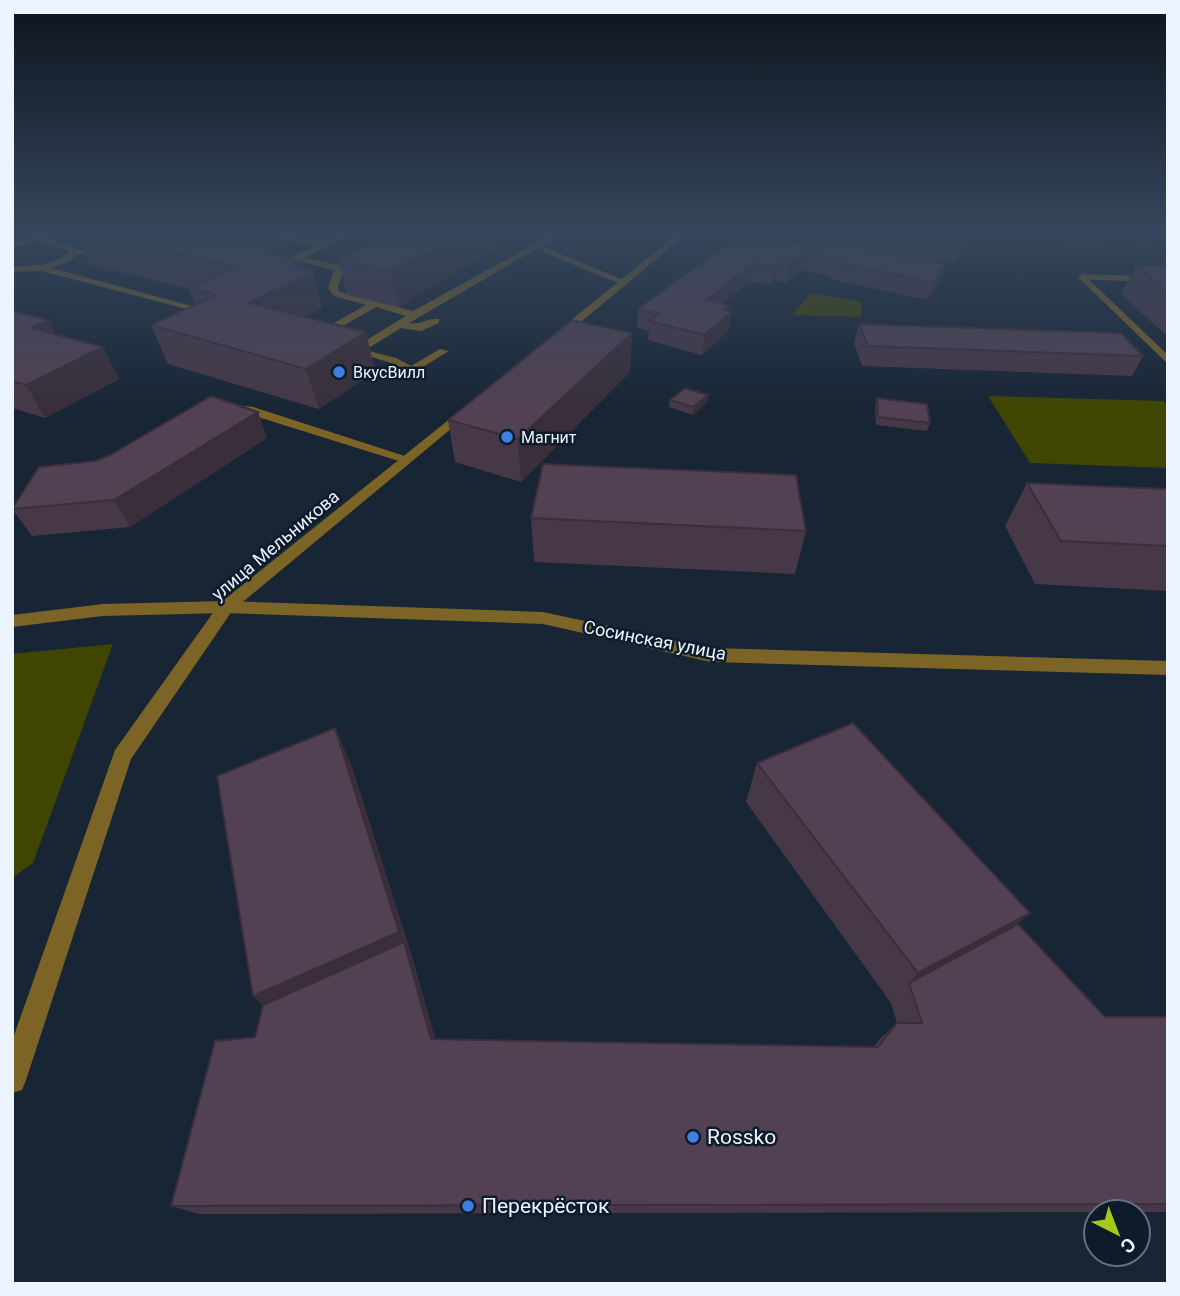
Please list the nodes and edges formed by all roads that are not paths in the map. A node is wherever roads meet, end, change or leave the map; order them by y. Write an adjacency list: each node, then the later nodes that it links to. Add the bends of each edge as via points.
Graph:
1 (132, 291): 7 (street)
2 (335, 291): 6 (street)
3 (457, 291): 8 (street)
4 (611, 291): 11 (street)
5 (1098, 291): 14 (street)
6 (373, 305): 8 (street); 12 (street, via 308,337)
7 (223, 315)
8 (415, 315): 10 (street)
9 (435, 321): 10 (street, via 421,328)
10 (398, 324): 12 (street)
11 (547, 344)
12 (357, 350): 13 (street, via 411,371)
13 (444, 351)
14 (1168, 361)
15 (483, 397): 17 (street, улица Мельникова)
16 (224, 411): 17 (street, via 249,410)
17 (407, 459): 18 (street, улица Мельникова)
18 (226, 607): 19 (street, Сосинская улица, via 103,610); 20 (street, Сосинская улица, via 543,618 711,655); 21 (street, улица Мельникова, via 122,757)
19 (12, 621)
20 (1168, 668)
21 (14, 1067)

